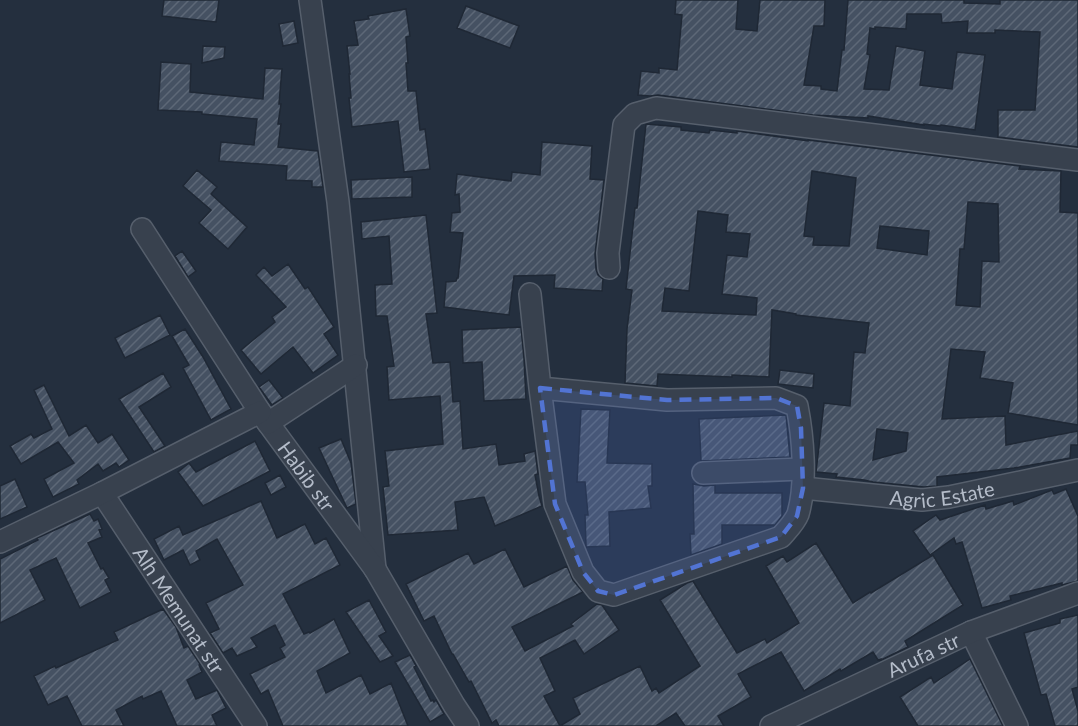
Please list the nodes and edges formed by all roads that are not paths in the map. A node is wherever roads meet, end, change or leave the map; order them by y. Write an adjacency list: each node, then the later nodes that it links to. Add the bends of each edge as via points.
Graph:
1 (310, 0): 6 (street)
2 (1078, 160): 4 (street, via 656,108 635,114 624,125)
3 (142, 229): 8 (street, Habib str)
4 (609, 268)
5 (530, 294): 7 (street)
6 (356, 365): 8 (street); 14 (street)
7 (540, 388): 11 (street, via 667,400 776,398 797,406); 11 (street, via 555,504 583,572 598,591 614,595 781,537 797,516)
8 (264, 417): 12 (street); 14 (street, Habib str)
9 (1078, 470): 11 (street, Agric Estate, via 922,500)
10 (703, 473): 11 (street, Agric Estate)
11 (802, 479)
12 (102, 493): 13 (street); 17 (street, Alh Memunat str)
13 (0, 542)
14 (375, 569): 18 (street, Habib str)
15 (1078, 593): 16 (street, Arufa str)
16 (971, 632): 19 (street, Arufa str); 20 (street)
17 (256, 726)
18 (468, 726)
19 (771, 726)
20 (1017, 726)

